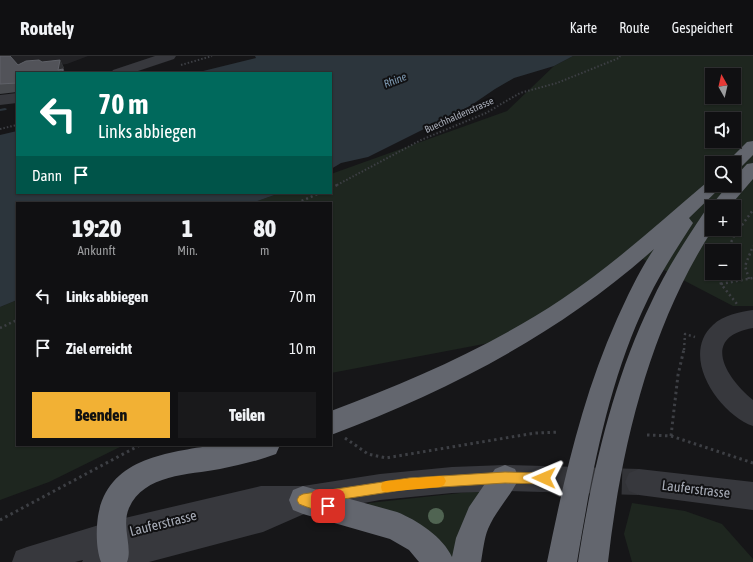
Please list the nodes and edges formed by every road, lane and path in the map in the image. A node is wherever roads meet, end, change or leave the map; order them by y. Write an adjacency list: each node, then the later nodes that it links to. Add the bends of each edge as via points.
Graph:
1 (169, 56): 3 (street)
2 (620, 56): 11 (path, Buechhaldenstrasse, via 557,83 520,93 486,113 421,140)
3 (121, 72)
4 (16, 98): 5 (street)
5 (0, 100)
6 (16, 125): 7 (path)
7 (0, 129)
8 (753, 146): 9 (highway)
9 (741, 157)
10 (753, 168): 15 (highway)
11 (332, 187)
12 (706, 192): 30 (highway, via 610,276 552,317 468,364)
13 (708, 192): 48 (highway, via 665,250 636,302 622,334 608,371 586,446)
14 (318, 194): 16 (path)
15 (725, 200)
16 (299, 202)
17 (753, 210): 19 (path)
18 (705, 227): 42 (highway, via 674,275 644,344 621,415)
19 (730, 244)
20 (753, 246): 22 (path, via 745,266)
21 (753, 278): 22 (path)
22 (749, 279): 24 (path)
23 (720, 280): 24 (path)
24 (721, 284): 25 (path)
25 (747, 313): 29 (street, via 724,328 715,338 711,351 712,365 723,387 737,403)
26 (16, 320): 27 (path)
27 (0, 328)
28 (695, 337): 33 (path, via 685,334)
29 (753, 415)
30 (337, 426): 31 (path, via 351,443 368,454 386,458 535,433)
31 (559, 432)
32 (647, 435): 33 (path)
33 (671, 436): 36 (path)
34 (138, 446): 43 (path)
35 (263, 446): 44 (highway, via 163,466 143,475 124,490 117,500)
36 (753, 463)
37 (505, 478): 38 (street, Lauferstrasse); 41 (street, Lauferstrasse, via 409,484); 47 (highway, via 476,520)
38 (544, 478)
39 (639, 482): 40 (street, Lauferstrasse)
40 (753, 496)
41 (303, 500): 44 (street, Lauferstrasse, via 263,518); 46 (highway, via 398,526 419,540)
42 (599, 517): 49 (highway); 50 (highway)
43 (0, 520)
44 (108, 552): 45 (street, Lauferstrasse)
45 (27, 562)
46 (439, 562)
47 (466, 562)
48 (562, 562)
49 (593, 562)
50 (601, 562)

